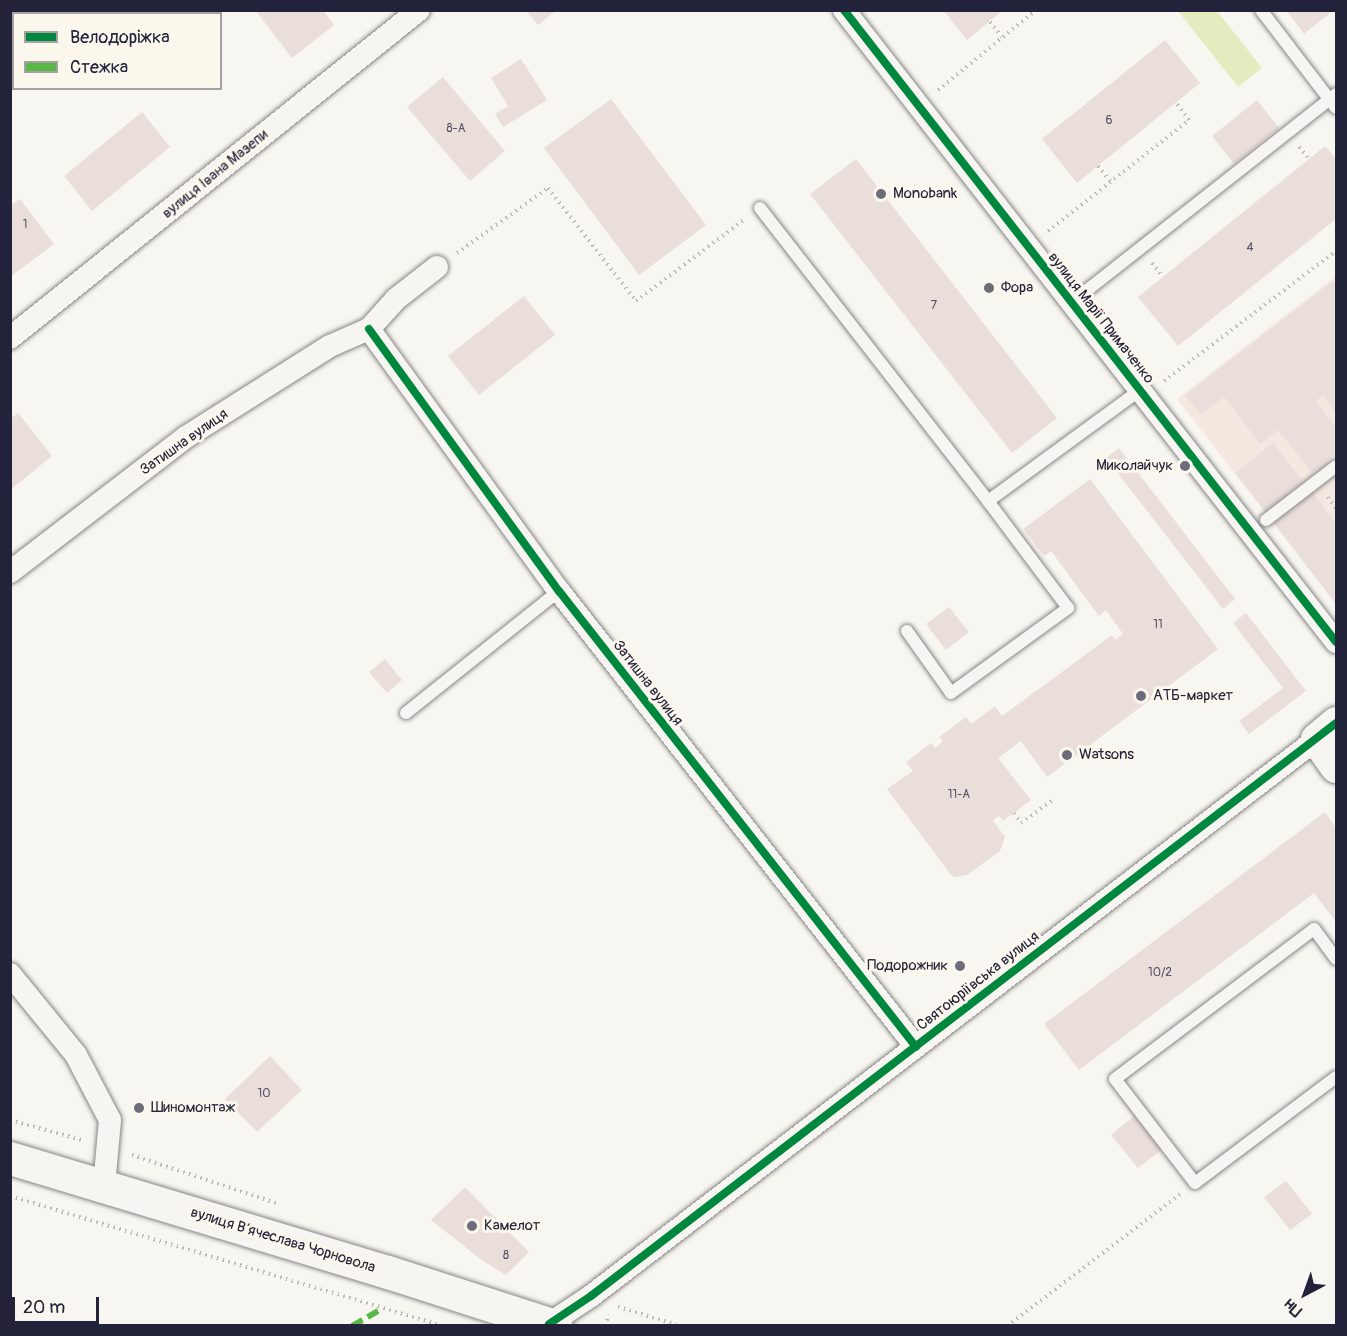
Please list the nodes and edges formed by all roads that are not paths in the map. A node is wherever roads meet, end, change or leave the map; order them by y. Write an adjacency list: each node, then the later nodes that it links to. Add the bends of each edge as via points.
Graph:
1 (419, 10): 9 (street, вулиця Івана Мазепи)
2 (844, 10): 7 (street, вулиця Марії Примаченко)
3 (1261, 10): 4 (lane)
4 (1334, 100): 7 (lane)
5 (760, 208): 12 (lane)
6 (437, 267): 8 (street, Затишна вулиця, via 396,298)
7 (1072, 302): 10 (street, вулиця Марії Примаченко)
8 (369, 329): 14 (street, Затишна вулиця, via 330,346 186,437); 15 (street, Затишна вулиця)
9 (10, 338)
10 (1151, 386): 12 (lane); 17 (street, вулиця Марії Примаченко)
11 (1336, 466): 13 (lane)
12 (988, 501): 16 (lane, via 1068,608 951,693)
13 (1266, 520)
14 (10, 572)
15 (559, 591): 18 (lane); 23 (street, Затишна вулиця)
16 (907, 630)
17 (1336, 642)
18 (406, 714)
19 (1327, 731): 20 (street); 23 (street, Святоюріївська вулиця)
20 (1336, 766)
21 (1336, 959): 24 (lane, via 1314,929 1115,1079 1195,1183)
22 (10, 974): 26 (street, via 76,1055 110,1120)
23 (916, 1047): 27 (street, Святоюріївська вулиця)
24 (1336, 1077)
25 (10, 1158): 26 (street, вулиця Вʼячеслава Чорновола)
26 (104, 1186): 27 (street, вулиця Вʼячеслава Чорновола)
27 (552, 1325)

